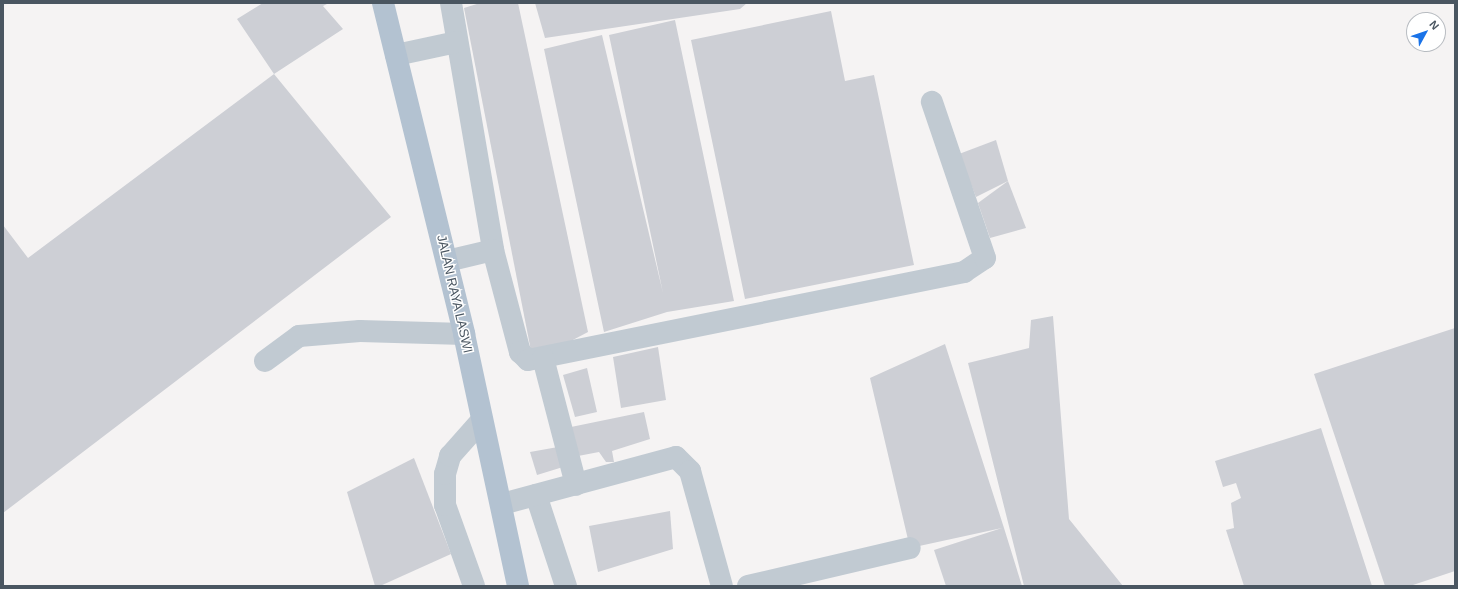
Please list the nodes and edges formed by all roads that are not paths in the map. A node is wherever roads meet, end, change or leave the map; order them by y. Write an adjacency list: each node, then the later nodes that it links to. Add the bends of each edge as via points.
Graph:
1 (383, 3): 4 (main road, JALAN RAYA LASWI)
2 (450, 3): 3 (street)
3 (457, 42): 4 (street); 6 (street)
4 (396, 55): 7 (main road, JALAN RAYA LASWI)
5 (932, 102): 9 (street, via 985,258 964,272)
6 (493, 250): 7 (street); 9 (street, via 520,352 528,360)
7 (447, 261): 8 (main road, JALAN RAYA LASWI)
8 (464, 334): 10 (street, via 360,331 299,336); 11 (main road, JALAN RAYA LASWI)
9 (544, 358): 12 (street)
10 (265, 361)
11 (482, 420): 14 (main road, JALAN RAYA LASWI); 16 (street, via 450,456 445,474 445,505)
12 (576, 485): 13 (street); 19 (street, via 676,457 690,471)
13 (536, 495): 14 (street); 18 (street)
14 (502, 504): 17 (main road, JALAN RAYA LASWI)
15 (910, 548): 20 (street)
16 (474, 586)
17 (518, 586)
18 (566, 586)
19 (722, 586)
20 (748, 586)

